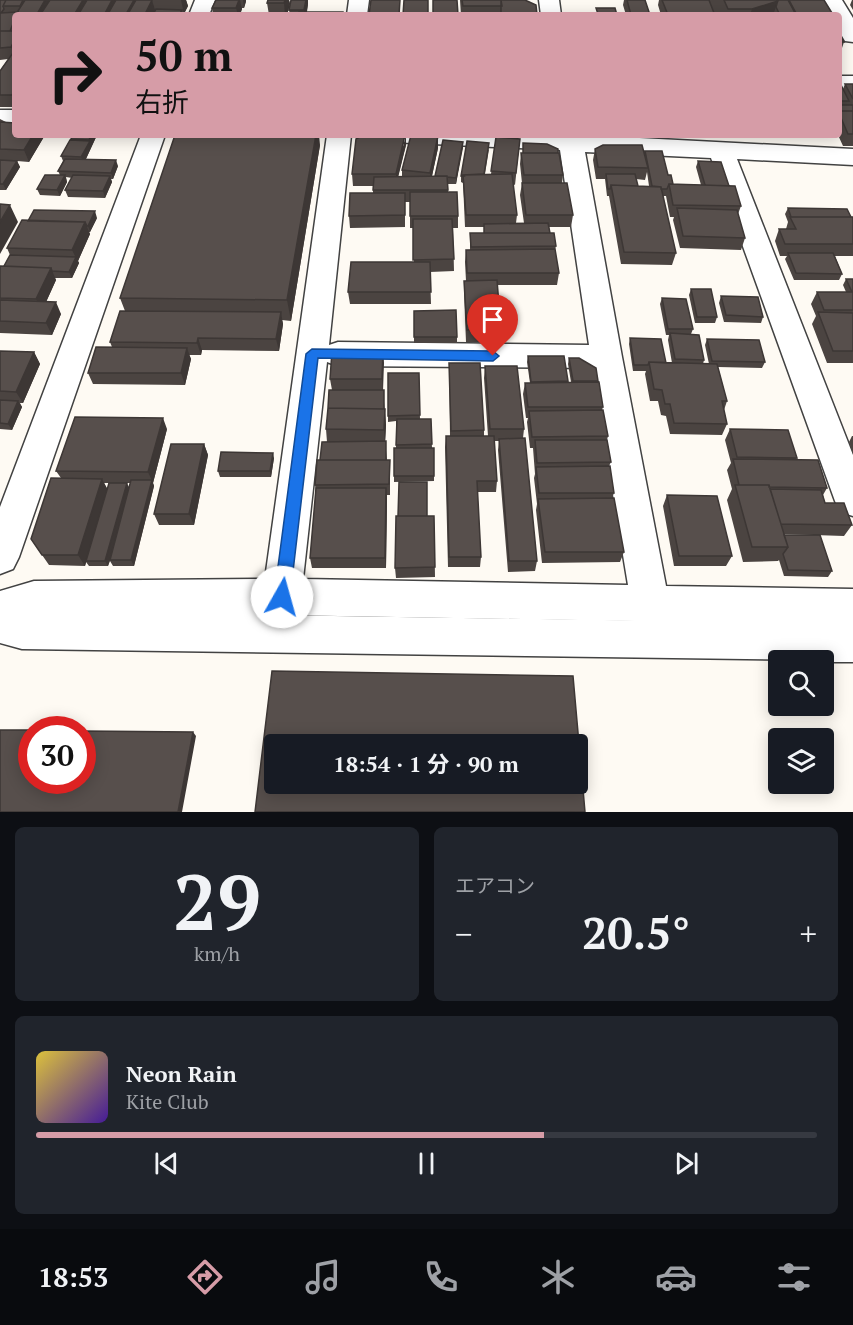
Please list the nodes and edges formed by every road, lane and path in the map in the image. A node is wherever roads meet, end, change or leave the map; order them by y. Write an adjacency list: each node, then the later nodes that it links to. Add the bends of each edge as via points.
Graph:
1 (842, 17): 2 (street)
2 (853, 36)
3 (152, 138): 12 (street)
4 (339, 138): 9 (street)
5 (526, 138): 6 (street)
6 (571, 139): 7 (street); 10 (street)
7 (721, 151): 8 (street); 11 (street)
8 (853, 157)
9 (312, 354): 10 (street); 13 (street)
10 (606, 357): 16 (street)
11 (853, 501)
12 (0, 557)
13 (282, 597): 15 (street, via 34,599); 16 (street)
14 (853, 607): 16 (street)
15 (0, 609)
16 (653, 620): 17 (street, via 22,630); 18 (street)
17 (0, 624)
18 (853, 643)

